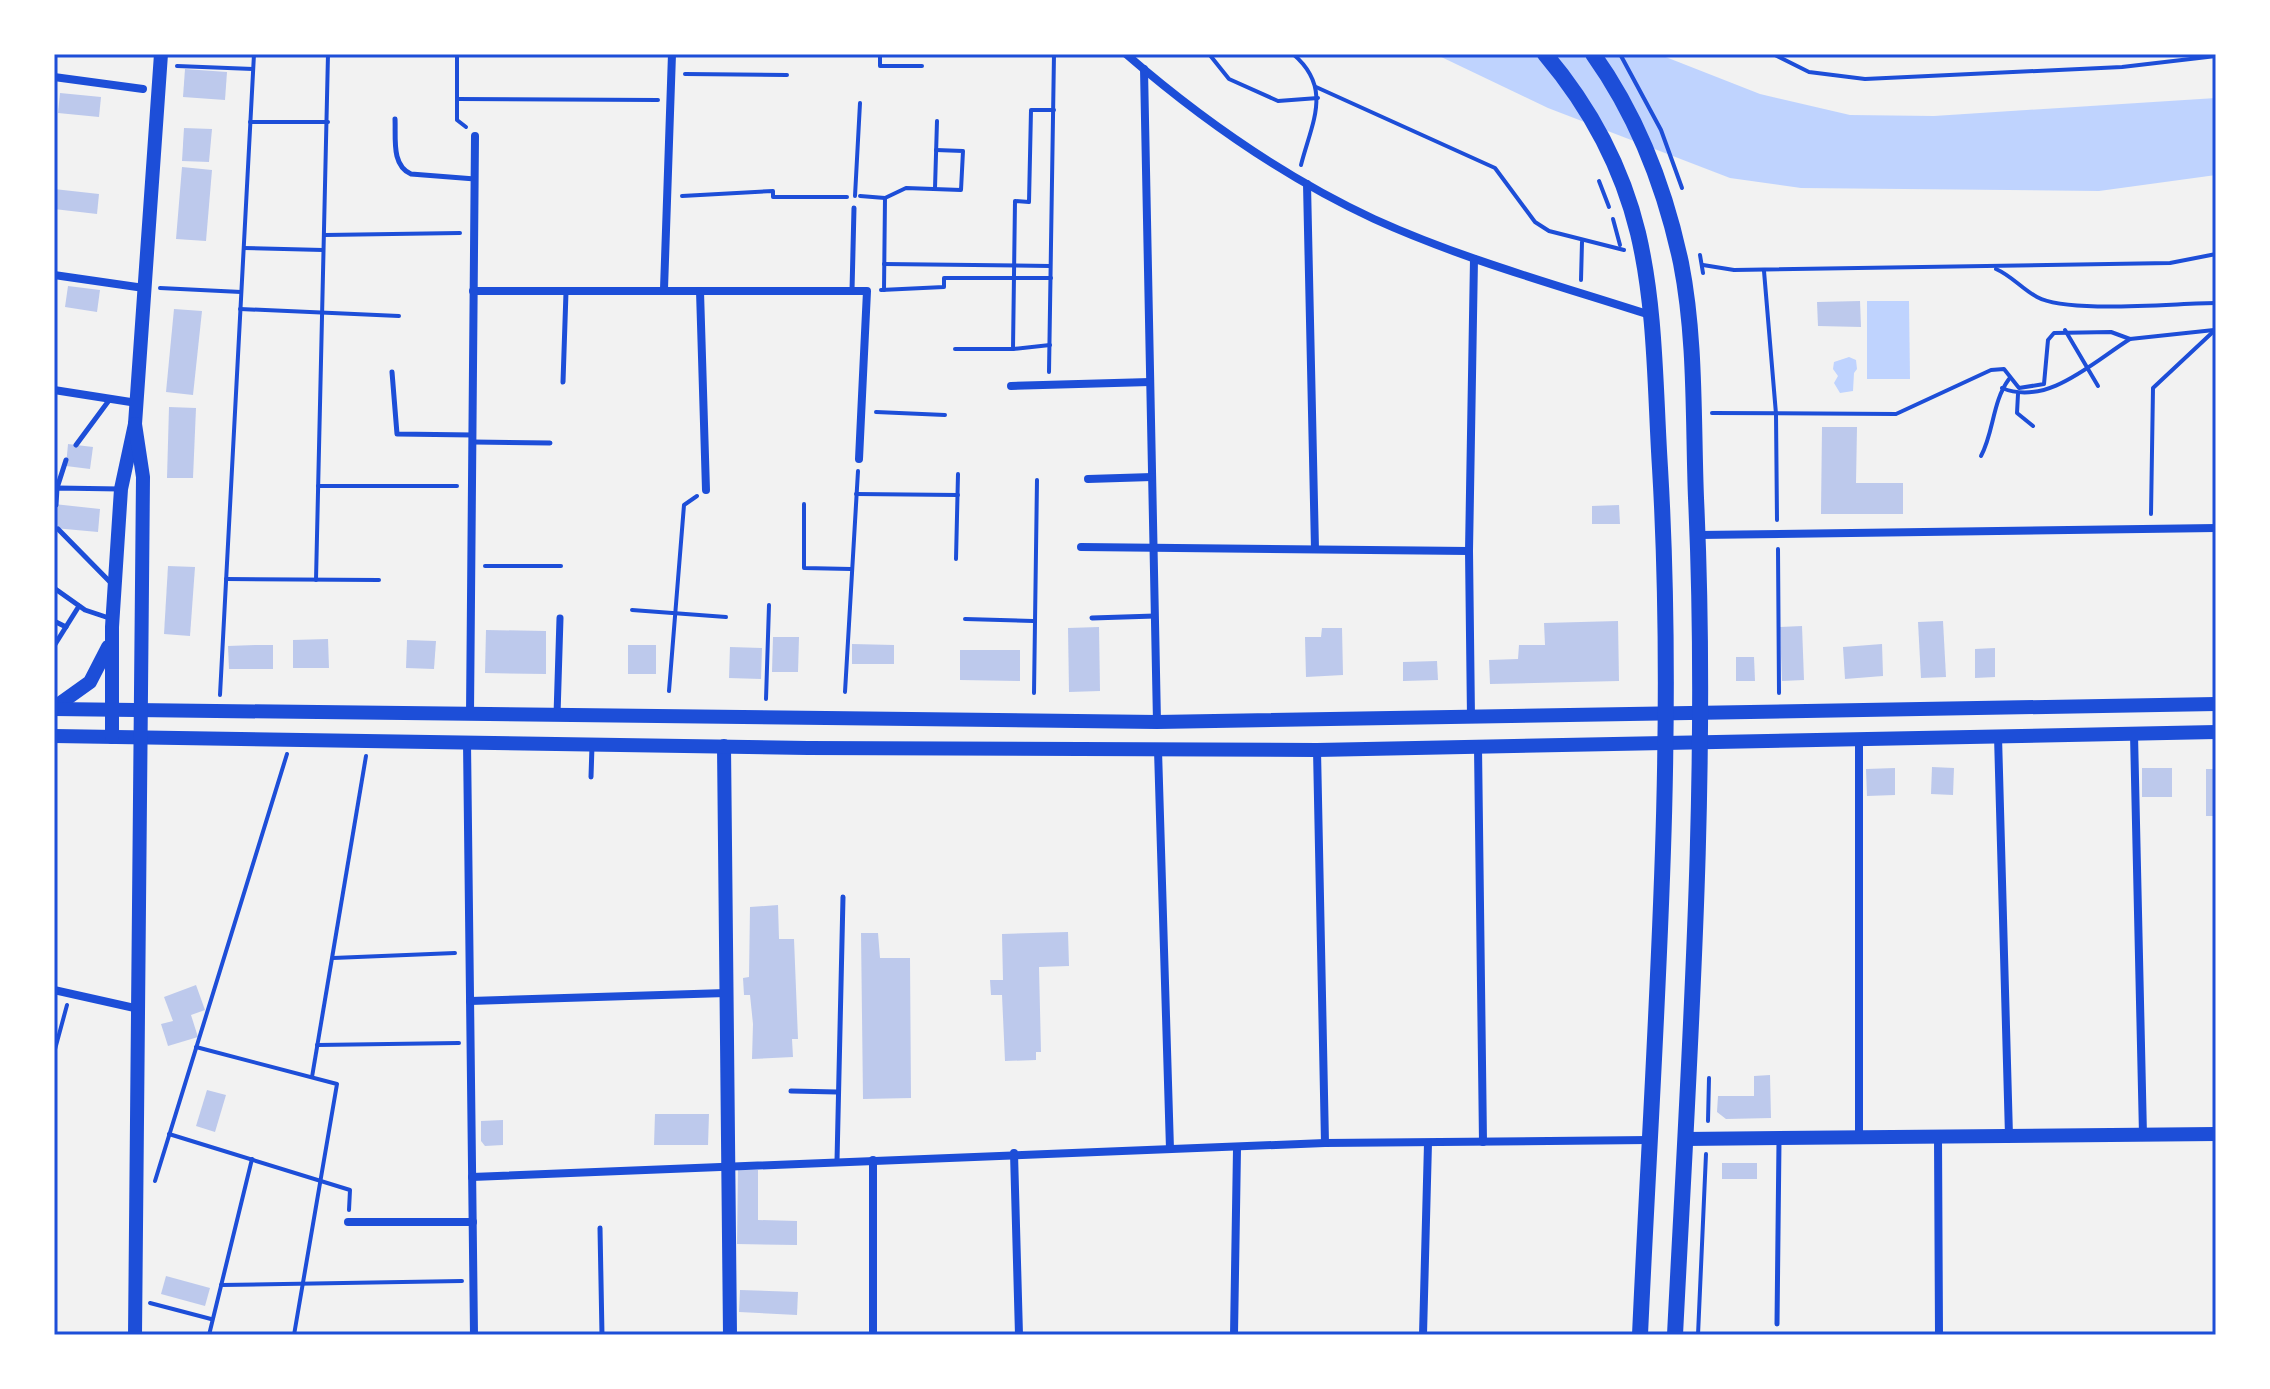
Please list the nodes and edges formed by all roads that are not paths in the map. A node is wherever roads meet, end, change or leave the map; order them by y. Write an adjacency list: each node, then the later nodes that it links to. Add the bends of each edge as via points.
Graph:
1 (161, 54): 16 (main road)
2 (672, 54): 17 (street)
3 (1126, 54): 6 (street)
4 (1545, 54): 22 (main road, via 1582,103 1627,196)
5 (1593, 54): 44 (main road, via 1636,121 1685,263)
6 (1144, 69): 12 (street); 25 (street)
7 (54, 77): 8 (street)
8 (143, 89)
9 (395, 119): 11 (lane, via 402,170)
10 (475, 136): 11 (street)
11 (475, 179): 18 (street)
12 (1307, 184): 14 (street, via 1375,219); 47 (street)
13 (854, 208): 20 (lane)
14 (1474, 259): 22 (street); 48 (street)
15 (54, 275): 16 (street)
16 (144, 288): 29 (main road)
17 (664, 289): 19 (street); 21 (street)
18 (473, 291): 21 (street); 31 (street)
19 (700, 291): 20 (street); 40 (street)
20 (852, 291): 34 (street, via 867,291)
21 (566, 292): 24 (lane)
22 (1651, 315): 65 (main road, via 1665,584)
23 (392, 372): 31 (lane, via 397,434)
24 (563, 382)
25 (1150, 382): 26 (street); 36 (street)
26 (1011, 386)
27 (54, 390): 28 (street)
28 (110, 399): 29 (street); 33 (lane)
29 (137, 403): 30 (main road)
30 (135, 424): 39 (main road); 62 (main road, via 143,477)
31 (472, 439): 32 (lane); 64 (street)
32 (550, 443)
33 (76, 445)
34 (859, 459)
35 (66, 460): 38 (lane)
36 (1152, 477): 37 (street); 46 (street)
37 (1088, 479)
38 (57, 488): 39 (lane); 41 (lane)
39 (121, 489): 49 (main road)
40 (706, 490)
41 (56, 505)
42 (2216, 528): 44 (street)
43 (58, 529): 49 (lane)
44 (1698, 535): 63 (main road)
45 (1081, 547): 46 (street)
46 (1153, 547): 47 (street); 52 (street)
47 (1315, 549): 48 (street)
48 (1469, 551): 67 (street)
49 (115, 586): 56 (main road)
50 (54, 588): 51 (lane)
51 (79, 606): 56 (lane); 57 (lane)
52 (1155, 616): 54 (lane); 68 (street)
53 (560, 618): 66 (street)
54 (1092, 618)
55 (54, 621): 57 (lane)
56 (112, 623): 60 (main road, via 104,658 90,682); 61 (main road)
57 (66, 627): 58 (lane)
58 (54, 646)
59 (2216, 704): 63 (main road)
60 (54, 708): 61 (main road)
61 (112, 708): 62 (main road); 73 (main road)
62 (142, 708): 64 (main road); 74 (main road)
63 (1701, 713): 65 (main road); 76 (main road)
64 (470, 714): 66 (main road)
65 (1665, 714): 67 (main road); 79 (main road)
66 (557, 716): 68 (main road)
67 (1471, 719): 68 (main road)
68 (1157, 722)
69 (2216, 732): 70 (main road)
70 (2134, 734): 72 (main road); 93 (street)
71 (54, 736): 73 (main road)
72 (1998, 736): 75 (main road); 94 (street)
73 (112, 737): 74 (main road)
74 (142, 737): 77 (main road); 89 (main road)
75 (1859, 739): 76 (main road); 96 (street)
76 (1700, 741): 79 (main road); 97 (main road)
77 (467, 742): 78 (main road); 88 (street)
78 (592, 743): 80 (main road); 84 (lane)
79 (1664, 743): 81 (main road); 99 (main road)
80 (724, 746): 82 (main road); 87 (main road)
81 (1478, 747): 83 (main road); 100 (street)
82 (1158, 750): 83 (main road); 103 (street)
83 (1317, 750): 101 (street)
84 (591, 777)
85 (843, 897): 91 (lane)
86 (54, 990): 89 (street)
87 (726, 993): 88 (street); 108 (main road)
88 (470, 1001): 109 (street)
89 (139, 1009): 114 (main road)
90 (791, 1091): 91 (lane)
91 (837, 1092): 107 (lane)
92 (2216, 1134): 93 (main road)
93 (2143, 1135): 94 (main road)
94 (2009, 1136): 95 (main road)
95 (1938, 1137): 96 (main road); 124 (street)
96 (1859, 1138): 98 (main road)
97 (1685, 1139): 98 (main road); 123 (main road)
98 (1779, 1139): 113 (lane)
99 (1649, 1140): 100 (street); 122 (main road)
100 (1483, 1142): 102 (street)
101 (1325, 1143): 102 (street); 104 (street)
102 (1428, 1143): 121 (street)
103 (1170, 1149): 104 (street); 105 (street)
104 (1237, 1149): 120 (street)
105 (1014, 1153): 106 (street); 119 (street)
106 (873, 1160): 107 (street); 118 (street)
107 (837, 1161): 108 (street)
108 (728, 1166): 109 (street); 117 (main road)
109 (472, 1177): 111 (street)
110 (348, 1222): 111 (street)
111 (473, 1222): 115 (street)
112 (600, 1228): 116 (lane)
113 (1777, 1324)
114 (135, 1335)
115 (474, 1335)
116 (602, 1335)
117 (730, 1335)
118 (873, 1335)
119 (1019, 1335)
120 (1234, 1335)
121 (1423, 1335)
122 (1640, 1335)
123 (1675, 1335)
124 (1939, 1335)

